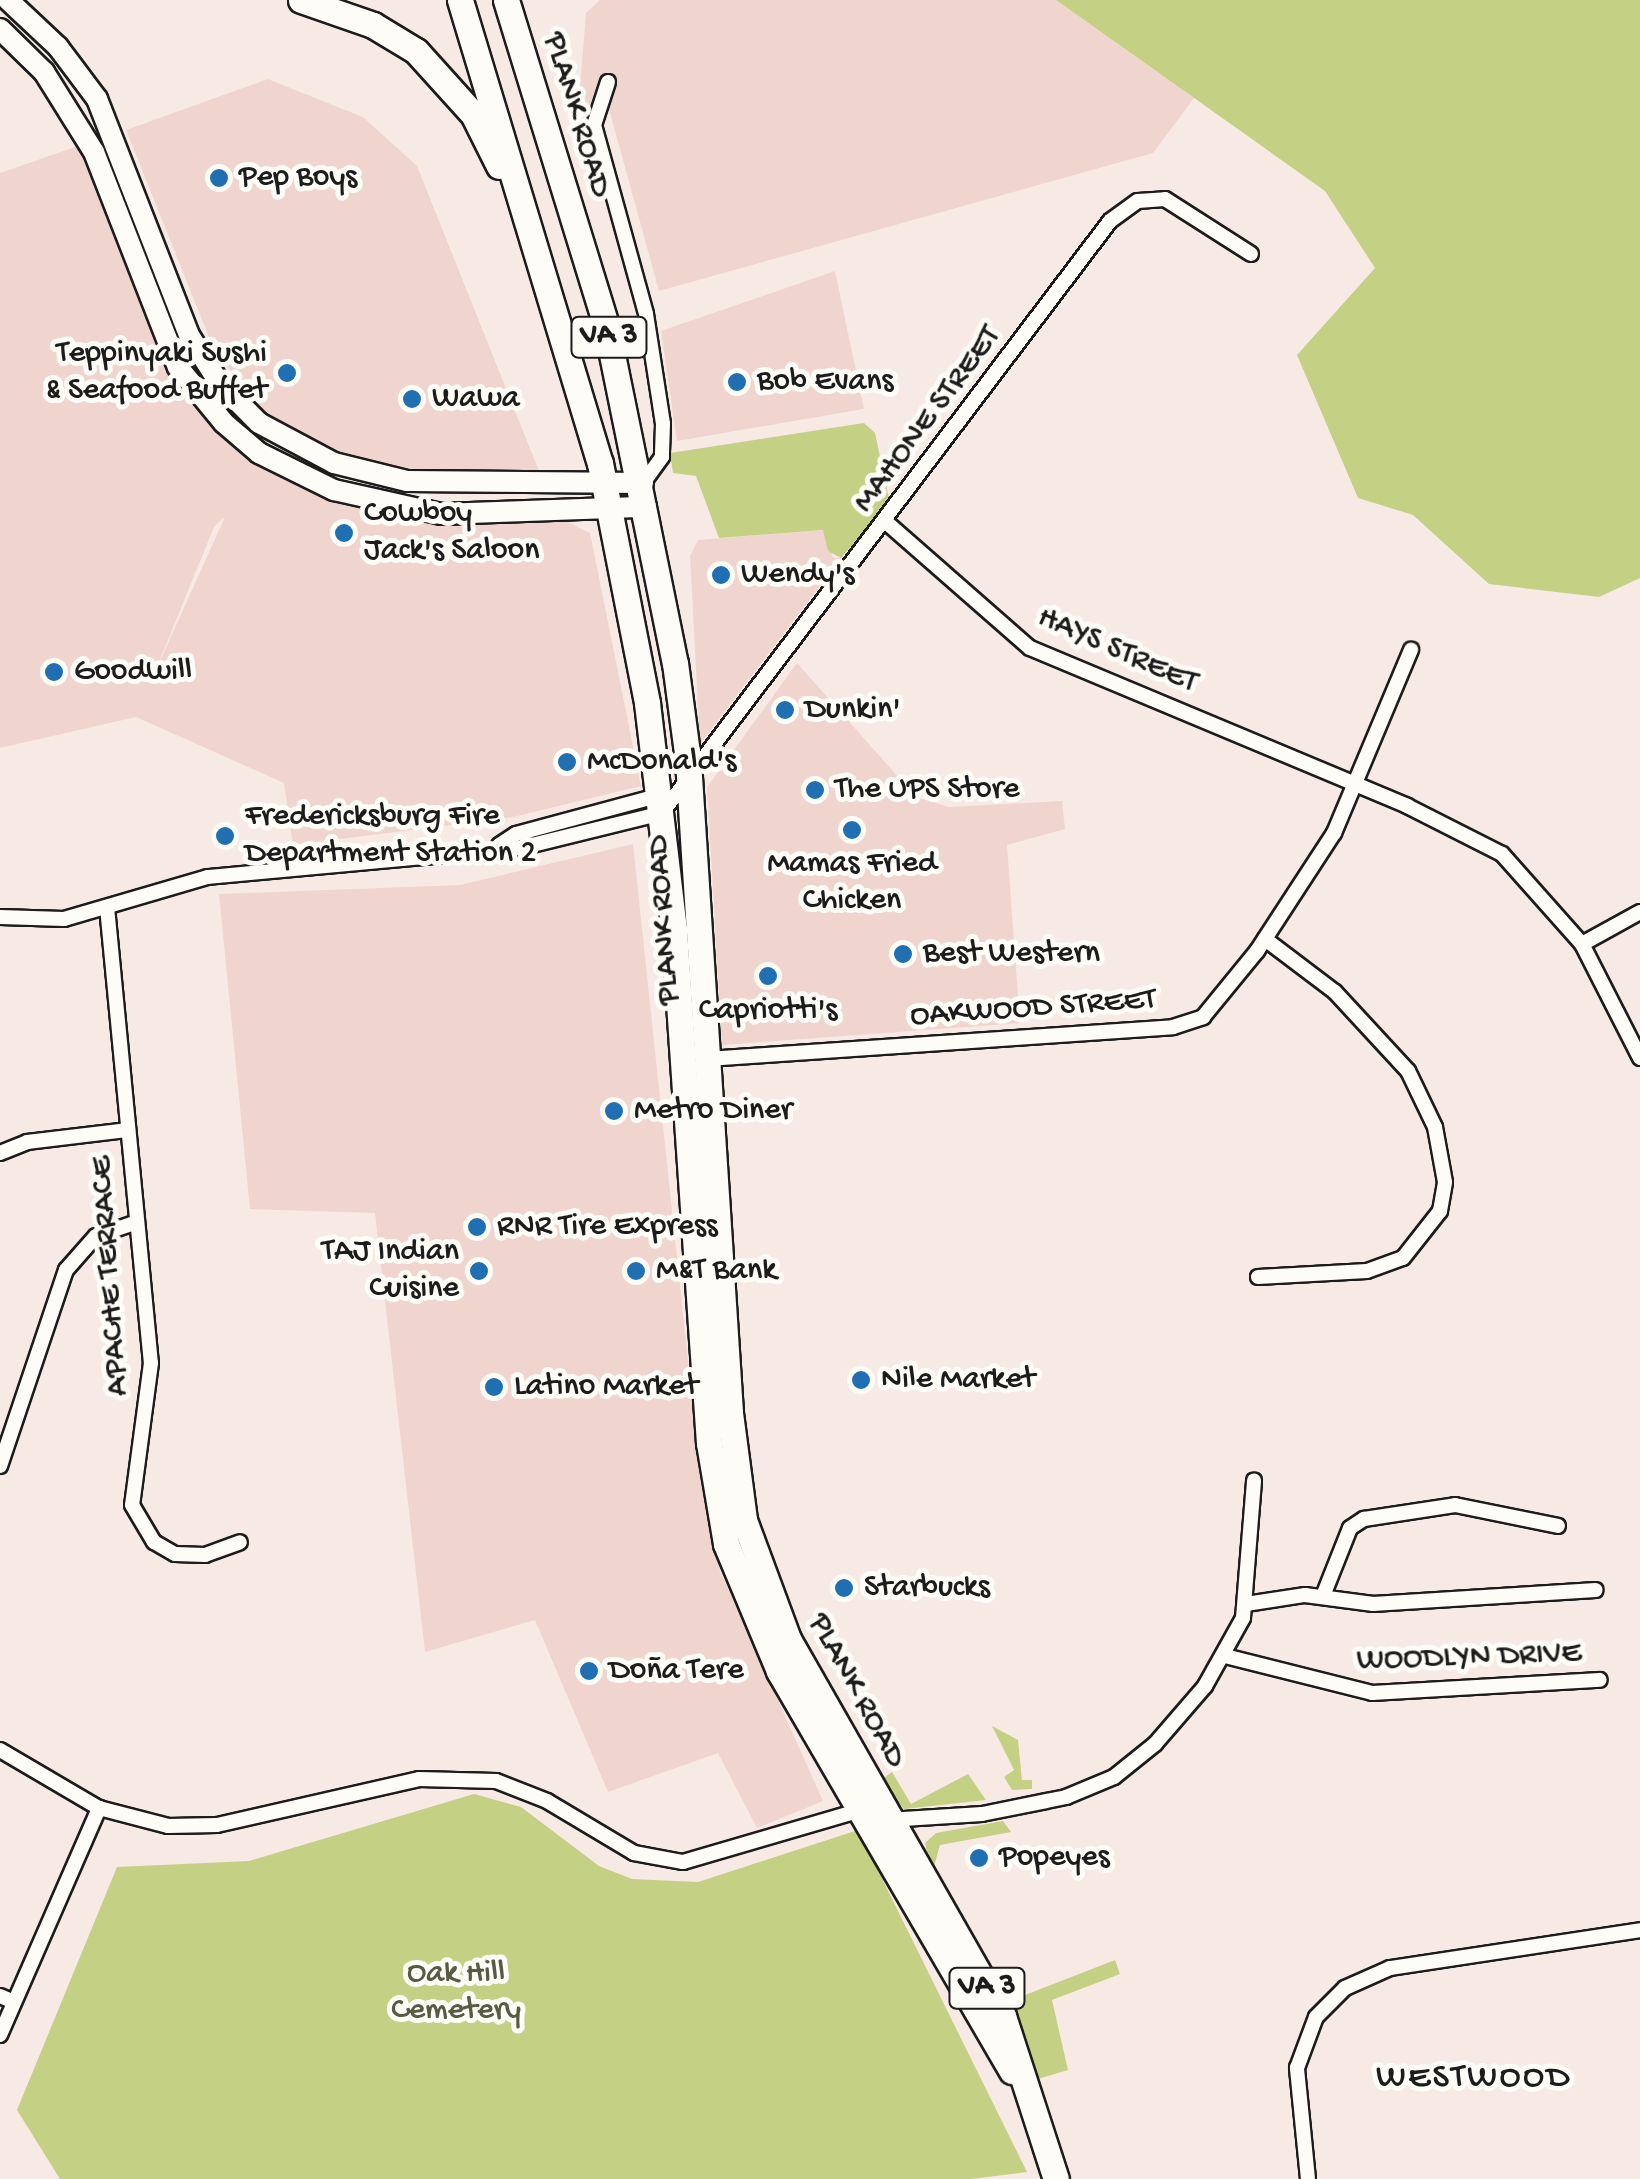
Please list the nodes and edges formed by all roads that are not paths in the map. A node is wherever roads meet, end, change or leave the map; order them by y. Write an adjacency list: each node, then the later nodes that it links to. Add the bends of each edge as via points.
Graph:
1 (8, 0): 9 (street, via 58,47 97,99 190,337 220,384 259,423 309,453 381,477 449,485)
2 (301, 0): 7 (highway, via 373,26 435,68 473,114)
3 (460, 0): 7 (highway, PLANK ROAD / VA 3)
4 (506, 0): 10 (highway, PLANK ROAD / VA 3, via 594,282)
5 (0, 29): 11 (street, via 70,109 105,177 178,367 244,442 309,480 419,511)
6 (608, 82): 10 (street, via 594,125 646,314 662,424 662,457)
7 (535, 231): 9 (highway, PLANK ROAD / VA 3)
8 (1251, 254): 12 (street, MAHONE STREET, via 1165,199 1122,209)
9 (605, 483): 10 (street); 11 (highway, PLANK ROAD / VA 3)
10 (644, 496): 11 (street); 14 (highway, PLANK ROAD / VA 3)
11 (609, 509): 16 (highway, PLANK ROAD / VA 3)
12 (886, 522): 14 (street, MAHONE STREET); 15 (street, HAYS STREET, via 1030,648)
13 (1411, 650): 15 (street, OAKWOOD STREET)
14 (689, 782): 16 (street, MAHONE STREET); 23 (highway, PLANK ROAD / VA 3)
15 (1355, 785): 20 (street, OAKWOOD STREET, via 1334,834); 21 (street, HAYS STREET, via 1502,854)
16 (661, 804): 17 (street, via 520,848 498,845 197,879); 24 (highway, PLANK ROAD / VA 3)
17 (107, 907): 19 (street, via 64,920); 25 (street, APACHE TERRACE)
18 (1640, 912): 21 (street)
19 (0, 917)
20 (1265, 939): 23 (street, OAKWOOD STREET, via 1216,1007 1173,1028); 31 (street, via 1335,992 1408,1071 1434,1127 1444,1196 1418,1246 1385,1266)
21 (1582, 944): 22 (street, HAYS STREET)
22 (1640, 1058)
23 (707, 1059): 26 (highway, PLANK ROAD / VA 3)
24 (687, 1116): 26 (highway, via 700,1141); 28 (highway, PLANK ROAD / VA 3)
25 (128, 1130): 27 (street, via 27,1142); 29 (street, APACHE TERRACE)
26 (712, 1147): 30 (highway, PLANK ROAD / VA 3)
27 (0, 1153)
28 (692, 1186): 30 (highway, via 704,1191); 42 (highway, PLANK ROAD / VA 3, via 711,1456 726,1544 767,1648)
29 (138, 1222): 32 (street, via 96,1236 74,1256); 35 (street, APACHE TERRACE, via 150,1384 132,1505 154,1542 174,1554 205,1554)
30 (718, 1228): 44 (highway, PLANK ROAD / VA 3, via 734,1458 749,1536 788,1639)
31 (1258, 1277)
32 (0, 1466)
33 (1254, 1480): 38 (street, via 1246,1519)
34 (1558, 1526): 37 (street, via 1455,1505 1364,1519 1350,1528)
35 (240, 1542)
36 (1596, 1590): 37 (street, WOODLYN DRIVE, via 1373,1604)
37 (1322, 1596): 38 (street, WOODLYN DRIVE)
38 (1246, 1604): 39 (street)
39 (1225, 1656): 40 (street, WOODLYN DRIVE, via 1372,1693); 44 (street, via 1180,1716 1114,1777 1066,1797)
40 (1600, 1680)
41 (0, 1750): 43 (street)
42 (857, 1806): 43 (street, via 720,1857 683,1862 634,1852 522,1789 471,1777 419,1778 217,1826 168,1826); 44 (street); 48 (highway, VA 3)
43 (99, 1808): 46 (street)
44 (892, 1821): 48 (highway, VA 3, via 1002,2016)
45 (1640, 1930): 50 (street, via 1390,1968 1345,1988 1316,2018 1301,2047 1296,2094)
46 (7, 1999): 47 (street)
47 (0, 2035)
48 (1027, 2094): 49 (highway, VA 3)
49 (1056, 2179)
50 (1308, 2179)

